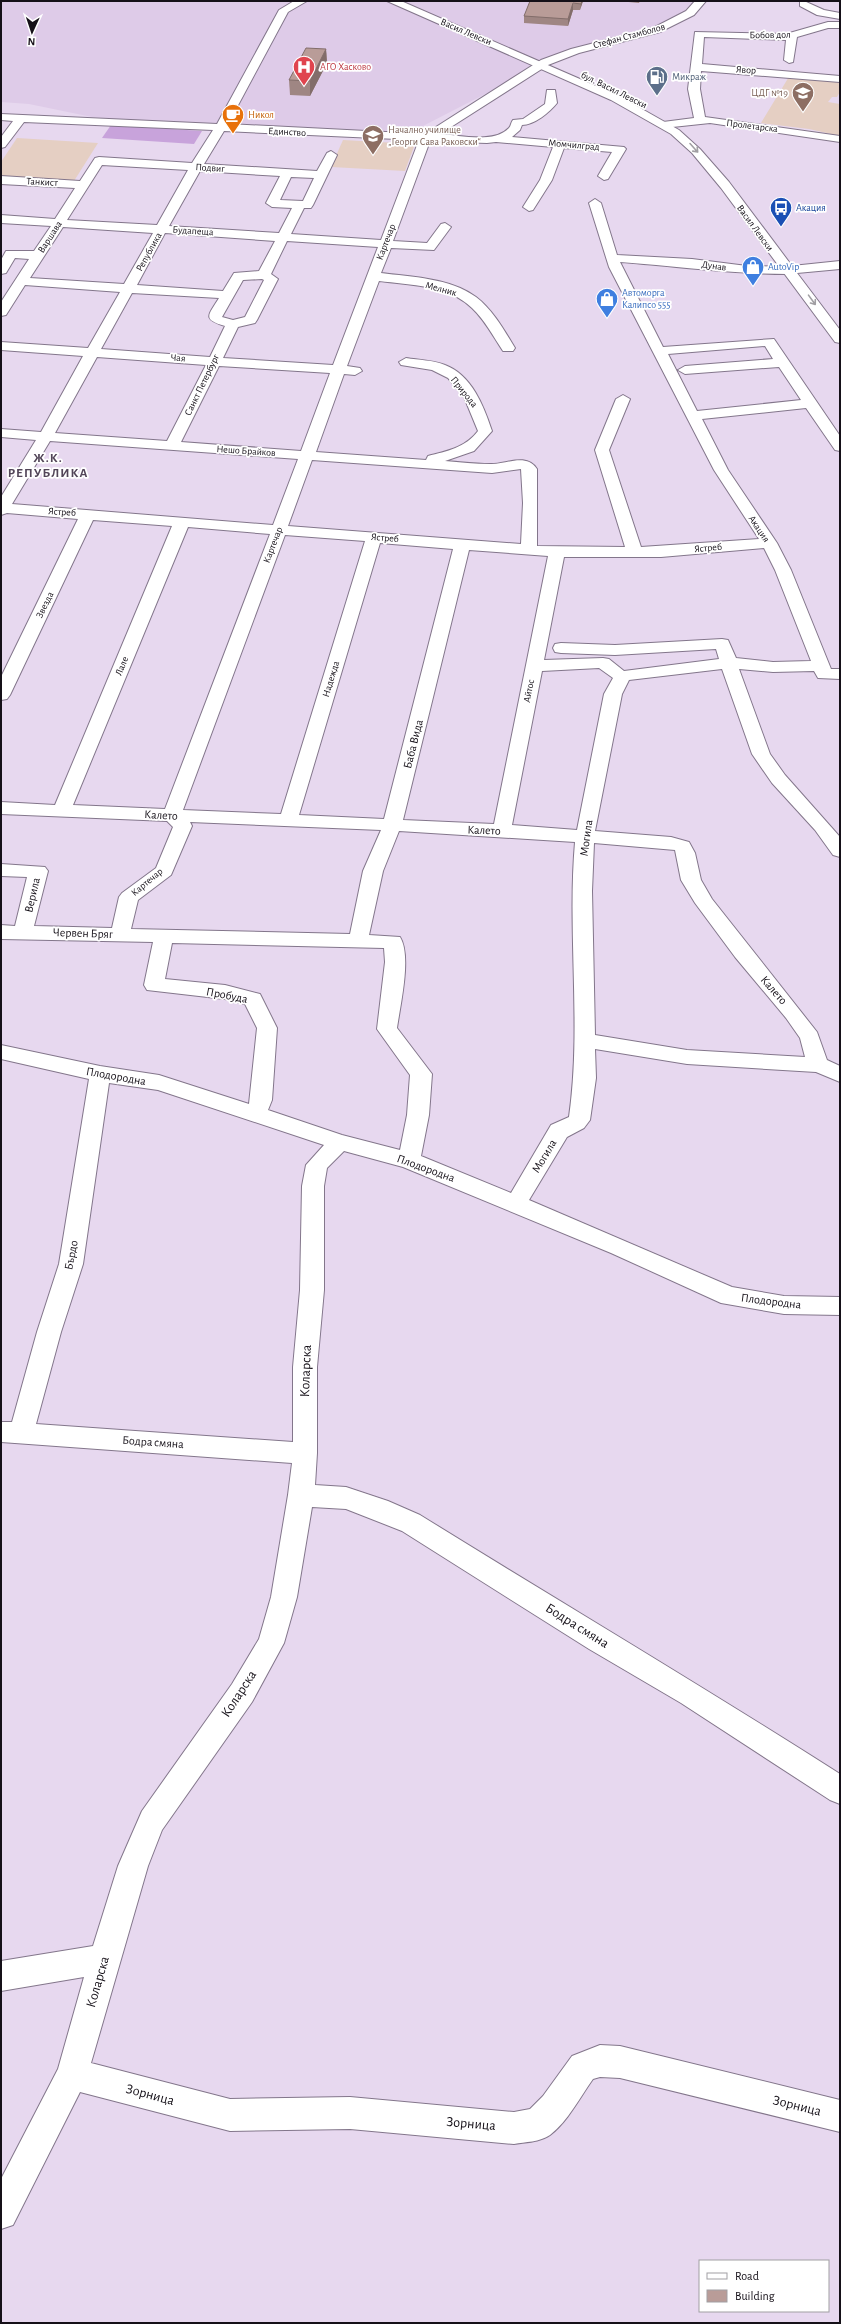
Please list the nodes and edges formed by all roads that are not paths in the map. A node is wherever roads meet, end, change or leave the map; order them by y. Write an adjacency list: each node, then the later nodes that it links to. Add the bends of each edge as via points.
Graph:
1 (302, 1): 23 (street, Република, via 284,10)
2 (392, 1): 14 (street, Васил Левски)
3 (410, 1): 14 (street, Васил Левски)
4 (701, 2): 8 (street); 14 (street, Стефан Стамболов, via 685,17 659,29 588,47)
5 (804, 4): 6 (street, via 822,13)
6 (840, 16)
7 (840, 20): 9 (street)
8 (705, 25): 12 (street, Бобов дол); 15 (street)
9 (828, 25): 10 (street, Бобов дол); 11 (street); 12 (street, Бобов дол)
10 (840, 25)
11 (840, 30)
12 (792, 36): 13 (street)
13 (789, 60)
14 (545, 62): 21 (street, бул. Васил Левски, via 615,89); 22 (street, бул. Васил Левски, via 628,104); 24 (street)
15 (695, 67): 16 (street, Явор, via 797,74); 20 (street, via 694,89)
16 (840, 80)
17 (551, 92): 25 (street, via 549,106 526,122 517,122 516,128)
18 (1, 117): 19 (street, Единство)
19 (21, 118): 23 (street, Единство); 29 (street)
20 (700, 120): 21 (street, Пролетарска); 27 (street, Пролетарска)
21 (676, 123): 22 (street, Пролетарска); 26 (street)
22 (663, 125): 54 (street, Васил Левски, one-way to 54, via 696,151)
23 (219, 128): 24 (street, Единство); 33 (street, Република)
24 (425, 139): 25 (street, Единство); 48 (street, Картечар)
25 (498, 139): 28 (street, Момчилград)
26 (701, 139)
27 (840, 139)
28 (560, 143): 36 (street, Момчилград, via 620,149); 41 (street, via 546,180)
29 (1, 145)
30 (331, 156): 35 (street)
31 (99, 161): 33 (street, Подвиг); 38 (street, Варшава)
32 (724, 165): 43 (street, Васил Левски)
33 (196, 167): 34 (street, Подвиг); 46 (street, Република)
34 (287, 173): 35 (street, Подвиг); 40 (street, via 272,203)
35 (322, 175): 40 (street, via 307,205)
36 (604, 176)
37 (1, 180): 38 (street, Танкист)
38 (84, 185): 44 (street, Варшава)
39 (595, 203): 51 (street, Акация)
40 (299, 206): 47 (street)
41 (529, 207)
42 (1, 219): 44 (street, Будапеща)
43 (766, 220)
44 (59, 222): 46 (street, Будапеща); 49 (street, Варшава)
45 (445, 227): 48 (street, Будапеща, via 430,247)
46 (162, 229): 47 (street, Будапеща); 60 (street, Република)
47 (282, 237): 48 (street, Будапеща); 56 (street)
48 (386, 243): 57 (street, Картечар)
49 (38, 256): 53 (street, via 11,254); 58 (street, Варшава)
50 (795, 256): 55 (street)
51 (611, 258): 54 (street, Дунав, via 692,263 747,270); 67 (street, Акация)
52 (840, 264): 55 (street, Дунав)
53 (1, 270)
54 (787, 270): 55 (street, Дунав); 64 (street, Васил Левски, one-way to 64, via 808,294)
55 (808, 274)
56 (264, 275): 61 (street, via 239,276); 63 (street, via 271,279 250,320)
57 (374, 276): 66 (street, Мелник, via 441,288 465,296 482,313); 72 (street, Картечар)
58 (20, 283): 59 (street); 60 (street); 62 (street, Варшава)
59 (1, 284)
60 (129, 288): 61 (street); 68 (street, Република)
61 (226, 294): 63 (street, via 215,319)
62 (2, 309)
63 (233, 324): 69 (street, Санкт Петербург)
64 (840, 339)
65 (1, 346): 68 (street, Чая)
66 (508, 348)
67 (659, 351): 71 (street, via 769,342); 77 (street, Акация)
68 (92, 352): 69 (street, Чая); 79 (street, Република)
69 (213, 361): 72 (street, Чая); 80 (street, Санкт Петербург)
70 (406, 362): 83 (street, Природа, via 446,370 477,405 485,431 470,448 456,454)
71 (784, 362): 73 (street); 76 (street)
72 (338, 370): 74 (street, Чая); 82 (street, Картечар)
73 (685, 370)
74 (355, 371)
75 (623, 399): 93 (street, via 602,450)
76 (810, 403): 77 (street); 81 (street)
77 (693, 416): 89 (street, Акация, via 721,470)
78 (1, 433): 79 (street, Нешо Брайков)
79 (45, 437): 80 (street, Нешо Брайков); 84 (street, Република)
80 (172, 446): 82 (street, Нешо Брайков)
81 (840, 447)
82 (307, 456): 83 (street, Нешо Брайков); 87 (street, Картечар)
83 (399, 463): 91 (street, Нешо Брайков, via 492,469 527,466 530,469 531,503)
84 (1, 509): 85 (street, Ястреб)
85 (88, 514): 86 (street, Ястреб); 100 (street, Звезда)
86 (182, 522): 87 (street, Ястреб); 102 (street, Лале)
87 (279, 530): 88 (street, Ястреб); 103 (street, Картечар)
88 (374, 537): 90 (street, Ястреб); 104 (street, Надежда)
89 (769, 543): 93 (street, Ястреб); 97 (street, Акация, via 783,570)
90 (462, 545): 91 (street, Ястреб); 105 (street, Баба Вида)
91 (529, 550): 92 (street, Ястреб)
92 (557, 552): 93 (street, Ястреб); 96 (street, Айтос)
93 (635, 553)
94 (561, 648): 95 (street, via 616,650 722,644)
95 (730, 663): 97 (street, via 773,667); 99 (street); 108 (street, via 764,760 817,820)
96 (534, 666): 99 (street, via 603,663); 106 (street, Айтос)
97 (821, 666): 98 (street, via 824,674)
98 (840, 674)
99 (622, 677): 107 (street, Могила, via 613,694)
100 (1, 695)
101 (1, 808): 102 (street, Калето)
102 (62, 810): 103 (street, Калето)
103 (172, 816): 104 (street, Калето); 112 (street, Картечар, via 182,826 164,871 129,897)
104 (288, 821): 105 (street, Калето)
105 (392, 826): 106 (street, Калето); 114 (street, Баба Вида, via 373,871)
106 (502, 830): 107 (street, Калето)
107 (585, 836): 115 (street, Могила, via 582,891); 117 (street, Калето, via 682,846 686,853 688,872 695,886 742,952 810,1037)
108 (840, 852)
109 (1, 870): 111 (street, Верила, via 38,871)
110 (1, 932): 111 (street, Червен Бряг)
111 (23, 932): 112 (street, Червен Бряг)
112 (120, 934): 113 (street, Червен Бряг)
113 (164, 935): 114 (street, Червен Бряг); 120 (street, Пробуда, via 154,985 225,992 253,999 267,1028 261,1100)
114 (358, 941): 122 (street, Червен Бряг, via 393,942 395,962 387,1029 421,1074 418,1116)
115 (583, 1040): 117 (street, via 687,1057); 123 (street, Могила, via 585,1078 579,1120 562,1127)
116 (1, 1052): 118 (street, Плодородна)
117 (818, 1065): 119 (street)
118 (100, 1074): 120 (street, Плодородна, via 159,1083); 125 (street, Бърдо, via 71,1264)
119 (840, 1074)
120 (255, 1115): 121 (street, Плодородна)
121 (340, 1142): 122 (street, Плодородна); 126 (street, Коларска, via 317,1165 313,1186 312,1290 305,1367)
122 (408, 1160): 123 (street, Плодородна)
123 (516, 1204): 124 (street, Плодородна, via 729,1296 784,1305)
124 (840, 1306)
125 (12, 1432): 126 (street, Бодра смяна)
126 (305, 1453): 127 (street, Коларска)
127 (301, 1495): 128 (street, Бодра смяна, via 346,1498 412,1523 598,1640 691,1694); 129 (street, Коларска, via 284,1597 271,1643 242,1693 152,1820)
128 (840, 1790)
129 (104, 1959): 130 (street); 131 (street, Коларска)
130 (1, 1976)
131 (72, 2074): 132 (street, Зорница, via 230,2115 350,2113 514,2128 538,2124 554,2107 583,2067 600,2061 620,2062); 133 (street, Коларска)
132 (840, 2116)
133 (1, 2213)

